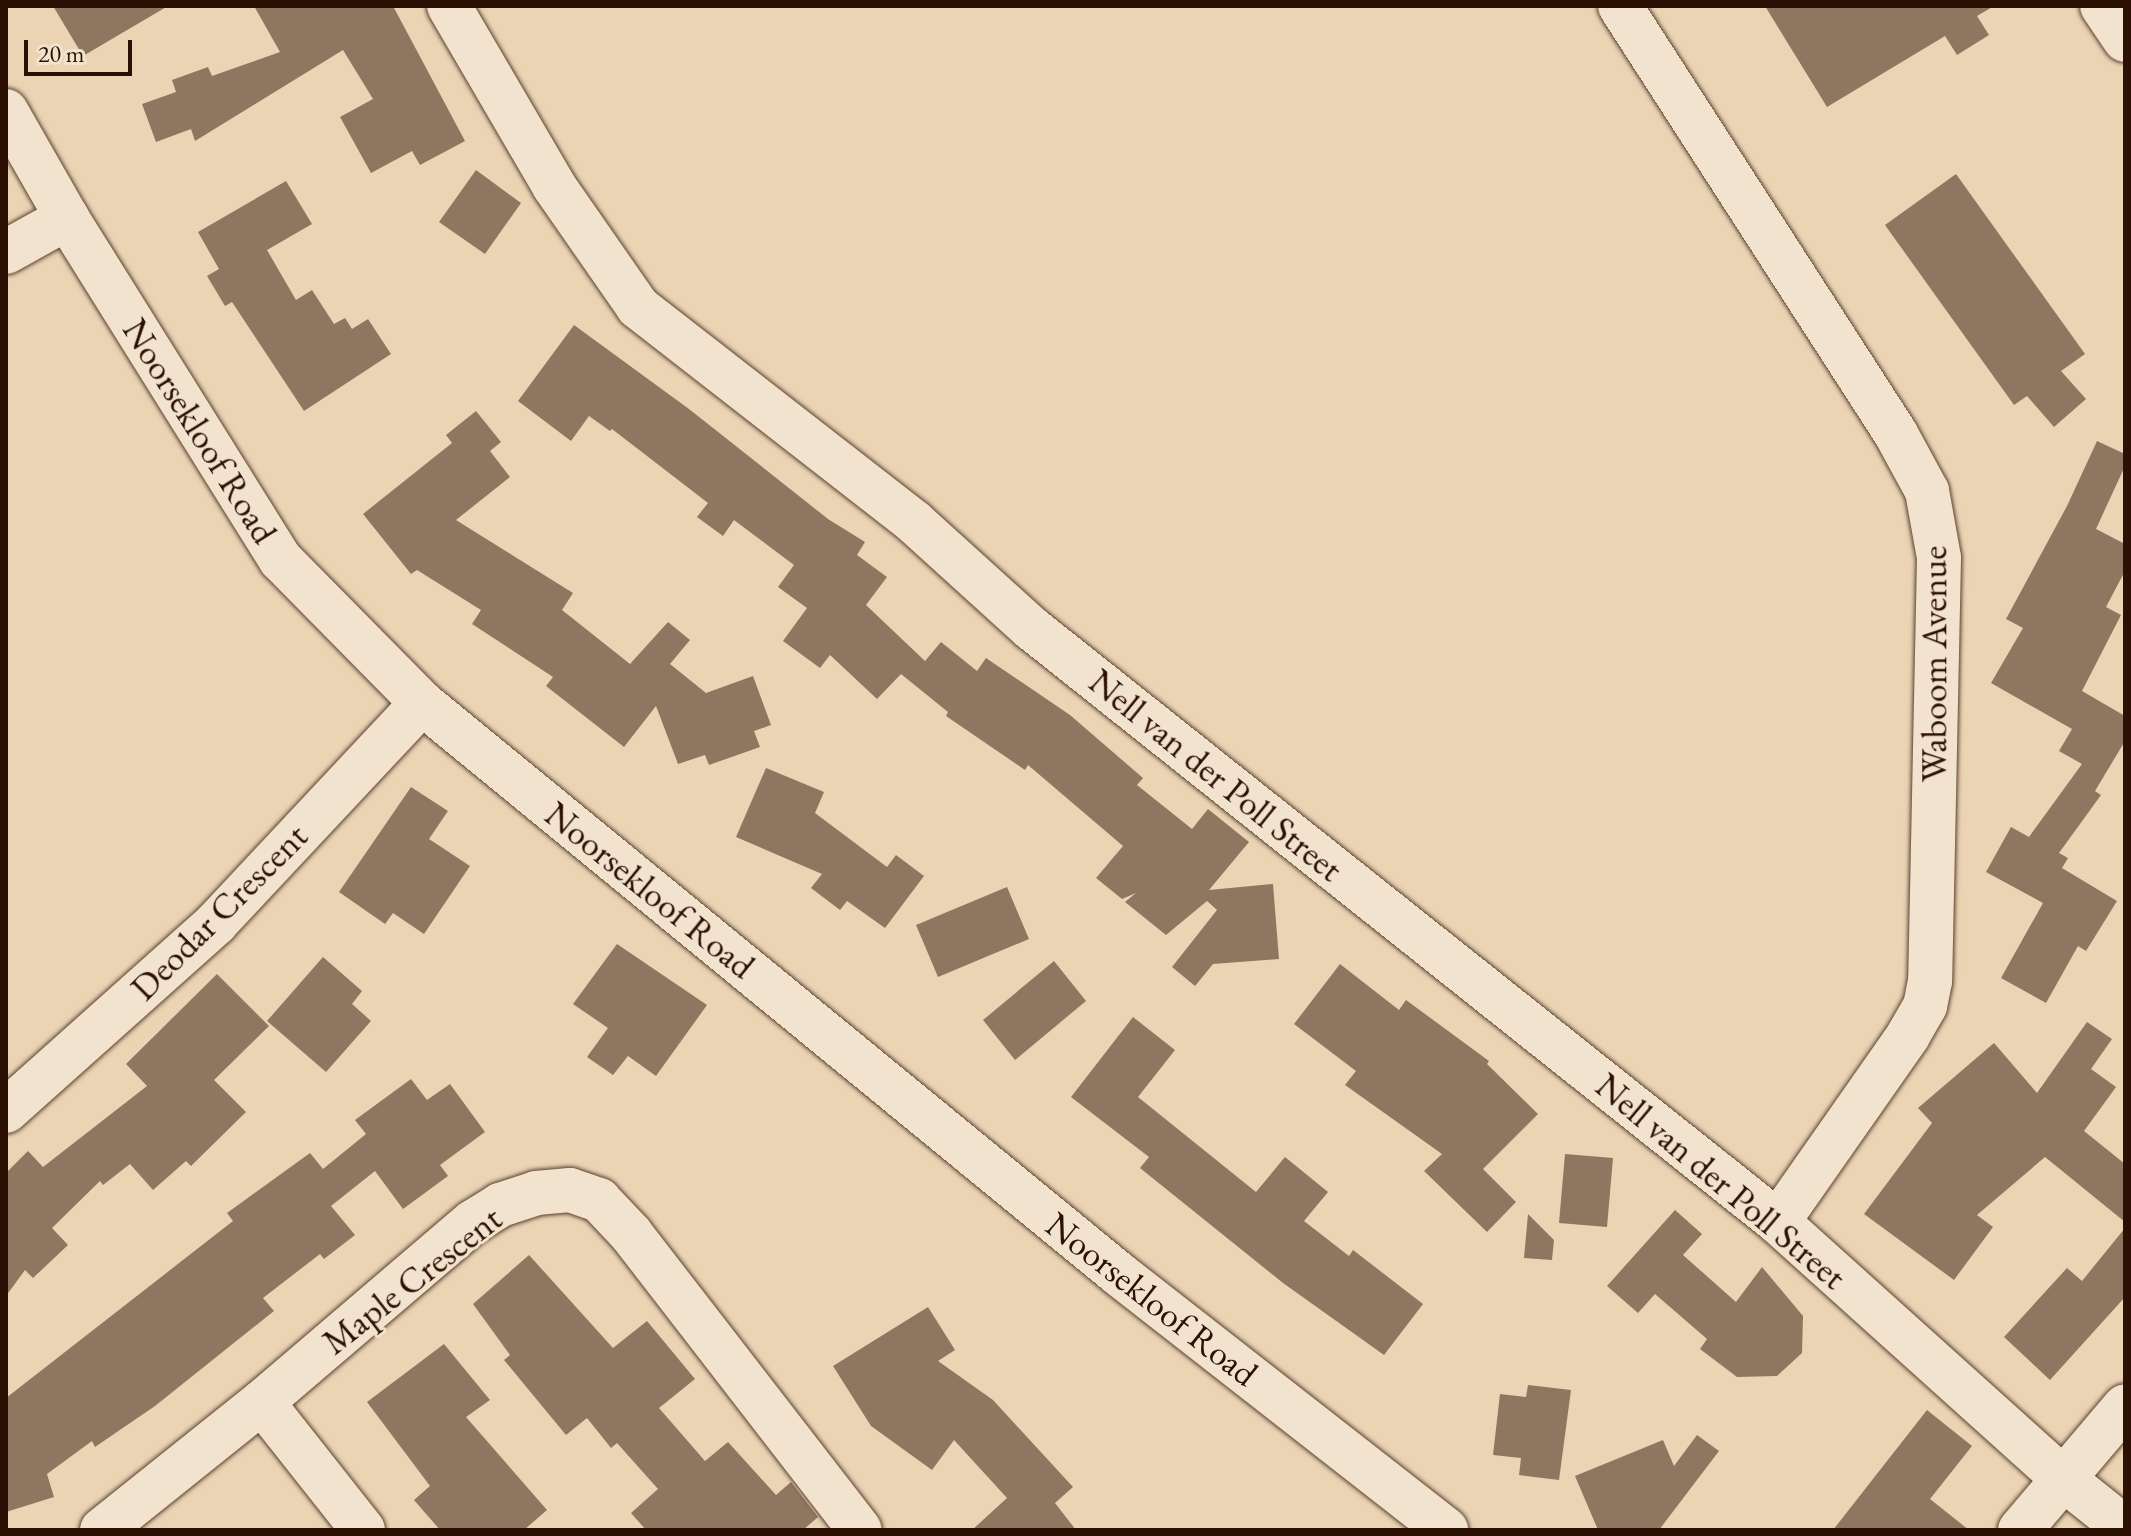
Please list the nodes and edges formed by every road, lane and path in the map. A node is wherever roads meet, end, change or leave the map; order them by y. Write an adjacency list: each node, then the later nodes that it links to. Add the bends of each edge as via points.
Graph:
1 (449, 6): 10 (street, Nell van der Poll Street, via 554,186 638,307 914,522 1031,628)
2 (1620, 6): 10 (street, Waboom Avenue, via 1896,434 1927,491 1939,558 1931,965 1925,1006)
3 (2102, 6): 4 (street)
4 (2125, 40)
5 (6, 111): 6 (street, Noorsekloof Road)
6 (67, 218): 7 (street); 8 (street, Noorsekloof Road, via 281,560)
7 (6, 252)
8 (422, 703): 9 (street, Deodar Crescent, via 216,923); 18 (street, Noorsekloof Road, via 1120,1275)
9 (6, 1111)
10 (1778, 1222): 13 (street, Nell van der Poll Street)
11 (262, 1402): 15 (street, Maple Crescent); 16 (street); 17 (street, Maple Crescent, via 473,1222 500,1205 536,1193 570,1190 599,1200 631,1234)
12 (2125, 1406): 13 (street)
13 (2061, 1477): 14 (street, Nell van der Poll Street); 19 (street)
14 (2125, 1528)
15 (102, 1530)
16 (363, 1530)
17 (860, 1530)
18 (1446, 1530)
19 (2020, 1530)

